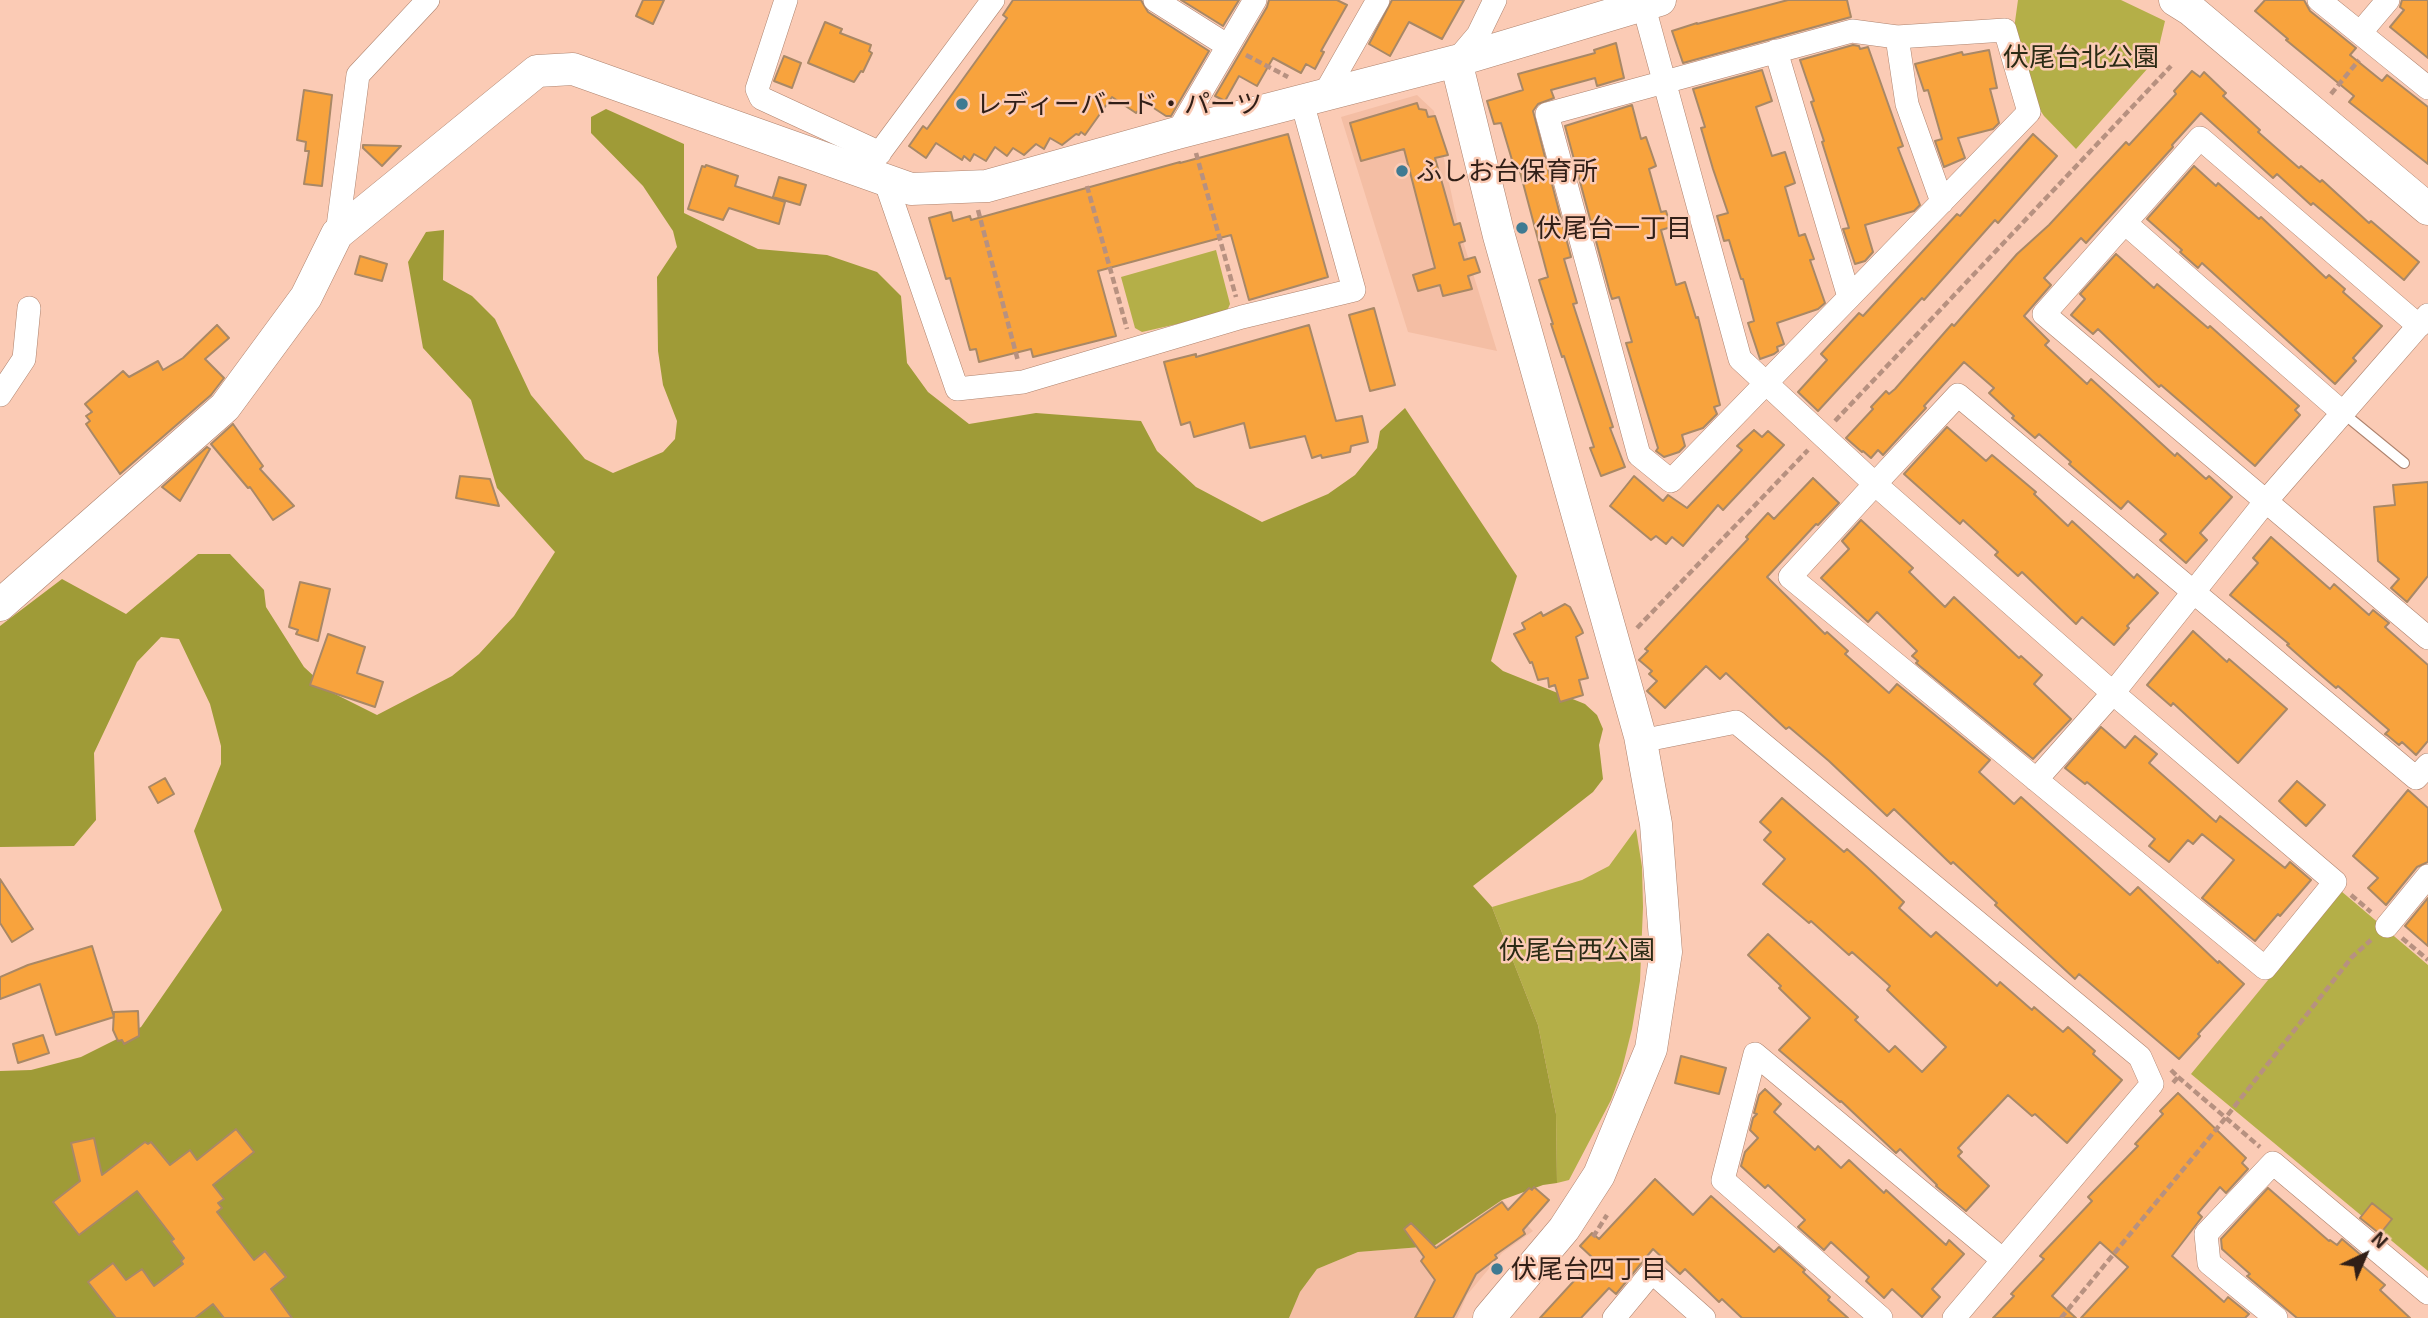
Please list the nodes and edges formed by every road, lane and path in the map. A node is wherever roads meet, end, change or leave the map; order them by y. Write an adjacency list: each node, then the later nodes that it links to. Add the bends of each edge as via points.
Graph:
1 (428, 0): 29 (street, via 358,75)
2 (786, 0): 23 (street, via 757,89 761,98)
3 (993, 0): 23 (street)
4 (1155, 0): 14 (street)
5 (1255, 0): 14 (street)
6 (1378, 0): 20 (street)
7 (1495, 0): 16 (street, via 1478,35)
8 (2175, 0): 27 (street)
9 (2319, 0): 13 (street)
10 (2388, 0): 13 (street)
11 (1648, 1): 16 (street); 18 (street)
12 (1897, 37): 15 (street, via 1852,31); 26 (street, via 1908,103); 26 (street, via 2005,30 2029,112)
13 (2366, 38): 19 (street); 21 (path)
14 (1228, 46): 20 (path); 22 (street)
15 (1776, 51): 18 (street); 30 (street)
16 (1456, 61): 20 (street); 48 (street, via 1499,236)
17 (2171, 66): 39 (path)
18 (1664, 81): 36 (street, via 1740,359); 36 (street, via 1547,114 1639,455 1671,481)
19 (2428, 88)
20 (1307, 93): 22 (street); 32 (street, via 1354,290)
21 (2326, 100)
22 (1186, 141): 23 (street, via 987,186 911,189); 32 (path)
23 (877, 169): 29 (street, via 573,69 537,71); 35 (street, via 957,389)
24 (1085, 178): 34 (path)
25 (976, 202): 35 (path)
26 (1942, 202): 30 (street)
27 (2428, 209)
28 (2125, 223): 33 (street, via 2200,138); 38 (street); 42 (street, via 2044,314)
29 (337, 234): 44 (street, via 306,297 225,407)
30 (1849, 297): 36 (street)
31 (29, 308): 37 (street, via 24,359)
32 (1242, 317): 34 (street)
33 (2425, 325): 38 (street)
34 (1132, 349): 35 (street)
35 (1023, 382)
36 (1766, 383): 39 (street)
37 (0, 395)
38 (2343, 414): 40 (lane); 42 (street)
39 (1822, 435): 41 (street); 45 (path)
40 (2404, 463)
41 (1875, 484): 43 (street, via 1958,395); 47 (street); 50 (street, via 1790,578)
42 (2266, 501): 43 (street); 46 (street)
43 (2194, 592): 47 (street); 49 (street, via 2416,778)
44 (0, 605)
45 (1636, 629)
46 (2428, 638)
47 (2113, 693): 50 (street); 50 (street, via 2335,882 2265,968)
48 (1641, 741): 60 (street, via 1737,722 2140,1057 2152,1084); 62 (street, via 1656,824 1666,952 1651,1049 1599,1175 1564,1229)
49 (2428, 765)
50 (2036, 780)
51 (2428, 876): 52 (street)
52 (2387, 926): 56 (path, via 2352,957)
53 (2168, 1068): 54 (path)
54 (2178, 1077): 55 (path); 56 (path)
55 (2169, 1087)
56 (2226, 1118): 57 (path, via 2269,1154); 67 (path)
57 (2273, 1163): 61 (street); 68 (street, via 2206,1234 2209,1263)
58 (1608, 1211): 59 (path)
59 (1590, 1242)
60 (2003, 1260): 65 (street, via 1755,1054 1723,1180); 66 (street)
61 (2428, 1293)
62 (1489, 1318)
63 (1614, 1318): 64 (street, via 1652,1272)
64 (1704, 1318)
65 (1881, 1318)
66 (1955, 1318)
67 (2061, 1318)
68 (2276, 1318)

